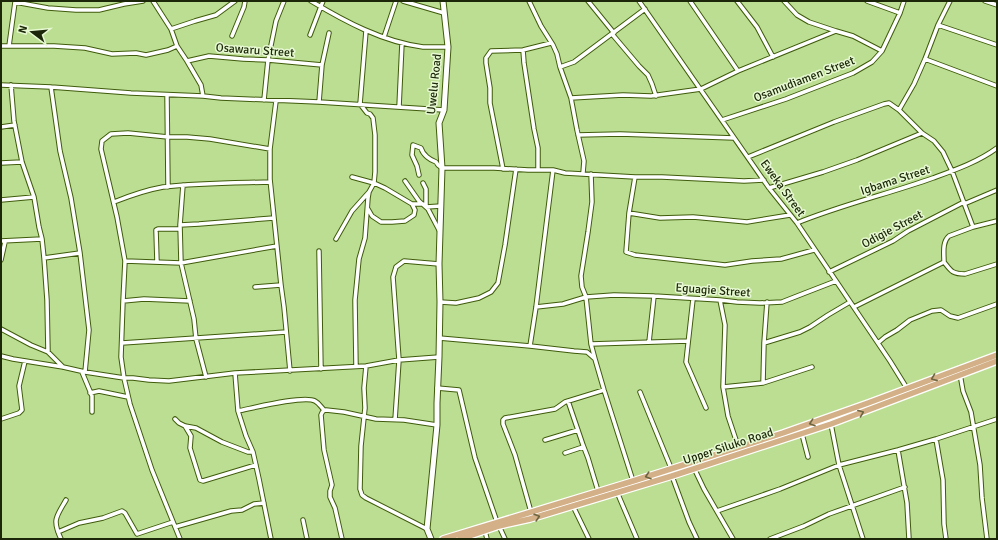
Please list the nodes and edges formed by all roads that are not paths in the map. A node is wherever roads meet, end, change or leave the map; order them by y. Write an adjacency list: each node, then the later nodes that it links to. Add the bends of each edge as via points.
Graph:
1 (143, 1): 21 (street, via 99,10 48,8)
2 (153, 1): 28 (street)
3 (235, 1): 28 (street, via 216,15)
4 (245, 1): 34 (street)
5 (284, 1): 47 (street, via 276,21)
6 (310, 1): 23 (street)
7 (323, 1): 23 (street)
8 (396, 1): 35 (street)
9 (404, 1): 25 (street)
10 (443, 1): 25 (street, Uwelu Road)
11 (529, 1): 37 (street)
12 (588, 1): 32 (street)
13 (639, 1): 24 (street, Eweka Street)
14 (690, 1): 51 (street)
15 (737, 1): 45 (street, via 757,27)
16 (784, 1): 30 (street, via 797,16)
17 (867, 1): 26 (street)
18 (904, 1): 26 (street, Osamudiamen Street)
19 (950, 1): 27 (street)
20 (985, 1): 22 (street)
21 (15, 2): 39 (street)
22 (997, 5)
23 (320, 7): 29 (street); 33 (street)
24 (645, 9): 32 (street); 56 (street, Eweka Street)
25 (444, 13): 42 (street, Uwelu Road)
26 (900, 13): 44 (street, Osamudiamen Street)
27 (938, 25): 41 (street); 46 (street)
28 (170, 29): 40 (street)
29 (366, 31): 35 (street); 64 (street)
30 (836, 31): 44 (street, via 853,36); 45 (street)
31 (329, 33): 49 (street)
32 (613, 33): 50 (street, via 574,62); 59 (street, via 648,75)
33 (310, 34)
34 (232, 36)
35 (384, 37): 36 (street)
36 (402, 42): 42 (street, via 424,47); 65 (street)
37 (551, 43): 43 (street); 50 (street)
38 (1, 46): 39 (street)
39 (9, 46): 40 (street, via 85,48 112,54 146,55)
40 (177, 46): 48 (street)
41 (997, 46)
42 (448, 47): 66 (street, Uwelu Road)
43 (524, 50): 81 (street, via 491,51 486,58 490,103); 83 (street, via 538,148)
44 (882, 51): 68 (street, Osamudiamen Street, via 872,62 853,73)
45 (773, 57): 51 (street)
46 (925, 59): 54 (street); 67 (street)
47 (268, 60): 48 (street, Osawaru Street, via 209,56); 49 (street, Osawaru Street); 61 (street)
48 (187, 61): 58 (street, via 201,85)
49 (322, 65): 63 (street)
50 (560, 67): 60 (street)
51 (738, 71): 56 (street)
52 (1, 86): 53 (street)
53 (11, 86): 55 (street); 69 (street)
54 (997, 86)
55 (52, 87): 57 (street); 124 (street, via 60,151)
56 (701, 89): 59 (street); 68 (street, Eweka Street)
57 (167, 95): 58 (street); 73 (street)
58 (203, 96): 61 (street)
59 (656, 96): 60 (street)
60 (571, 98): 72 (street)
61 (264, 100): 62 (street)
62 (276, 101): 63 (street); 76 (street)
63 (319, 102): 64 (street)
64 (360, 104): 65 (street); 94 (street, via 373,118)
65 (399, 107): 66 (street)
66 (444, 110): 80 (street, Uwelu Road, via 439,123)
67 (899, 110): 71 (street); 77 (street, via 889,103 884,104)
68 (722, 120): 74 (street, Eweka Street)
69 (15, 125): 70 (street); 78 (street)
70 (1, 127)
71 (922, 133): 85 (street, via 934,141 943,152); 98 (street, via 844,165)
72 (578, 135): 74 (street); 86 (street, via 584,161)
73 (168, 137): 76 (street, via 210,139); 97 (street); 103 (street, via 128,132 111,134 102,141 101,149)
74 (734, 138): 77 (street, Eweka Street)
75 (997, 148): 85 (street, Igbama Street)
76 (270, 149): 93 (street)
77 (748, 156): 91 (street, Eweka Street)
78 (22, 162): 79 (street); 101 (street)
79 (1, 163)
80 (442, 168): 81 (street); 88 (street, via 421,148 413,145 412,155); 107 (street, Uwelu Road)
81 (503, 169): 82 (street)
82 (516, 169): 83 (street); 143 (street, via 498,284 491,292 479,298 456,303)
83 (538, 170): 84 (street)
84 (553, 170): 86 (street); 147 (street)
85 (952, 171): 104 (street); 114 (street, Igbama Street)
86 (583, 173): 87 (street)
87 (591, 174): 90 (street); 138 (street, via 592,202 581,276)
88 (419, 175)
89 (352, 177): 94 (street)
90 (636, 177): 91 (street); 110 (street)
91 (764, 180): 98 (street, Eweka Street)
92 (405, 181): 106 (street)
93 (270, 182): 96 (street); 112 (street)
94 (374, 183): 100 (street); 105 (street)
95 (423, 183): 108 (street, via 426,189)
96 (183, 186): 97 (street); 115 (street)
97 (168, 187): 103 (street)
98 (769, 188): 111 (street, Eweka Street)
99 (997, 190): 104 (street, Odigie Street)
100 (370, 192): 109 (street); 119 (street, via 352,211)
101 (34, 198): 102 (street); 118 (street)
102 (1, 200)
103 (114, 202): 127 (street)
104 (964, 203): 116 (street); 133 (street, Odigie Street)
105 (412, 204): 106 (street); 109 (street, via 414,215 405,221 380,222)
106 (423, 204): 108 (street)
107 (441, 206): 108 (street); 117 (street, Uwelu Road)
108 (426, 207): 117 (street)
109 (367, 208): 168 (street, via 355,300)
110 (629, 213): 111 (street, via 660,218 693,217 747,222); 122 (street, via 626,252 635,255 725,265 781,259)
111 (790, 215): 114 (street, Eweka Street)
112 (274, 218): 115 (street); 121 (street)
113 (997, 220): 116 (street)
114 (796, 223): 122 (street, Eweka Street)
115 (180, 227): 128 (street, via 156,230); 130 (street)
116 (973, 227): 129 (street, via 946,238)
117 (440, 231): 131 (street, Uwelu Road)
118 (42, 239): 120 (street); 125 (street)
119 (336, 239)
120 (3, 242): 126 (street)
121 (277, 246): 130 (street); 135 (street)
122 (814, 250): 133 (street, Eweka Street)
123 (319, 251): 172 (street)
124 (80, 253): 125 (street); 174 (street, via 89,330)
125 (44, 258): 160 (street)
126 (1, 260)
127 (125, 261): 128 (street); 142 (street)
128 (157, 262): 130 (street)
129 (944, 262): 132 (street, via 955,274 964,274); 148 (street)
130 (181, 263): 141 (street)
131 (439, 264): 143 (street, Uwelu Road); 165 (street, via 404,261 396,267 393,278)
132 (997, 264)
133 (830, 272): 134 (street, Eweka Street)
134 (836, 281): 144 (street, Eguagie Street, via 782,302); 145 (street, Eweka Street)
135 (281, 285): 136 (street); 150 (street)
136 (255, 287)
137 (654, 296): 138 (street, Eguagie Street); 139 (street, Eguagie Street); 154 (street)
138 (586, 297): 147 (street, Eguagie Street, via 563,304); 158 (street)
139 (693, 299): 140 (street, Eguagie Street); 153 (street)
140 (720, 300): 144 (street, Eguagie Street); 180 (street, via 725,325)
141 (190, 301): 142 (street, via 144,299); 152 (street)
142 (123, 302): 155 (street)
143 (440, 302): 151 (street, Uwelu Road)
144 (767, 302): 156 (street)
145 (850, 302): 148 (street, Eweka Street); 156 (street, via 800,332)
146 (997, 304): 157 (street, via 958,318 941,310 932,311 910,320)
147 (536, 307): 159 (street)
148 (854, 307): 157 (street, Eweka Street)
149 (1, 329): 160 (street)
150 (286, 332): 152 (street); 173 (street)
151 (439, 338): 159 (street); 163 (street, Uwelu Road)
152 (196, 339): 155 (street); 177 (street)
153 (688, 341): 154 (street); 188 (street, via 686,362)
154 (649, 342): 158 (street)
155 (122, 343): 178 (street)
156 (764, 343): 179 (street)
157 (878, 343): 183 (street, Eweka Street)
158 (591, 344): 164 (street)
159 (530, 346): 164 (street, via 587,352)
160 (48, 352): 170 (street)
161 (997, 355): 183 (main road, Upper Siluko Road, one-way to 183)
162 (1, 356): 166 (street)
163 (439, 357): 165 (street); 181 (street, Uwelu Road)
164 (596, 359): 182 (street)
165 (399, 360): 169 (street); 196 (street)
166 (25, 361): 170 (street); 195 (street, via 19,386 22,410)
167 (997, 361): 176 (main road, Upper Siluko Road)
168 (356, 366): 169 (street); 172 (street)
169 (366, 366): 192 (street)
170 (63, 367): 174 (street)
171 (812, 367): 179 (street)
172 (321, 368): 173 (street)
173 (290, 371): 175 (street)
174 (84, 372): 178 (street); 185 (street)
175 (235, 374): 177 (street); 190 (street)
176 (960, 374): 183 (main road, Upper Siluko Road); 200 (street)
177 (206, 377): 178 (street, via 169,380)
178 (124, 378): 186 (street)
179 (763, 383): 180 (street)
180 (723, 387): 206 (street, via 728,416)
181 (437, 388): 198 (street, Uwelu Road); 228 (street, via 459,390 475,458)
182 (604, 390): 187 (street); 216 (street)
183 (909, 391): 197 (main road, Upper Siluko Road, one-way to 183); 206 (main road, Upper Siluko Road, one-way to 206)
184 (640, 392): 213 (street)
185 (90, 393): 186 (street, via 99,391); 191 (street)
186 (128, 397): 227 (street, via 152,470)
187 (568, 401): 201 (street); 225 (street, via 555,409 512,416 503,420)
188 (706, 408)
189 (324, 410): 190 (street, via 318,402 308,399); 192 (street); 238 (street, via 321,415 324,450 332,485 330,497)
190 (238, 411): 208 (street)
191 (92, 412)
192 (364, 417): 196 (street); 230 (street, via 361,446 362,495)
193 (175, 418): 199 (street)
194 (997, 418): 200 (street)
195 (1, 419)
196 (395, 420): 198 (street)
197 (831, 424): 202 (main road, Upper Siluko Road); 212 (street)
198 (437, 425): 230 (street, Uwelu Road)
199 (185, 426): 208 (street, via 196,428 222,442); 211 (street, via 191,436 190,448 200,480)
200 (974, 426): 203 (street); 252 (street)
201 (578, 430): 204 (street); 205 (street)
202 (802, 434): 210 (street); 214 (main road, Upper Siluko Road)
203 (936, 439): 207 (street); 251 (street, via 943,480)
204 (545, 440)
205 (583, 445): 209 (street); 218 (street)
206 (738, 446): 213 (main road, Upper Siluko Road)
207 (898, 450): 212 (street); 217 (street)
208 (253, 452): 211 (street)
209 (566, 453)
210 (808, 457)
211 (256, 465): 221 (street)
212 (839, 465): 223 (street); 224 (street)
213 (671, 468): 216 (main road, Upper Siluko Road, one-way to 216)
214 (694, 468): 215 (main road, Upper Siluko Road); 224 (street)
215 (672, 476): 219 (main road, Upper Siluko Road); 246 (street)
216 (633, 481): 218 (main road, Upper Siluko Road)
217 (905, 487): 223 (street); 250 (street)
218 (598, 491): 225 (main road, Upper Siluko Road)
219 (617, 492): 222 (main road, Upper Siluko Road); 245 (street)
220 (66, 500): 232 (street, via 57,516)
221 (264, 503): 229 (street); 236 (street)
222 (574, 506): 228 (main road, Upper Siluko Road, one-way to 222, via 530,519); 244 (street)
223 (852, 506): 248 (street); 249 (street)
224 (717, 511): 247 (street)
225 (531, 512): 228 (main road, Upper Siluko Road)
226 (303, 520): 237 (street)
227 (173, 522): 229 (street); 233 (street)
228 (498, 524): 231 (main road, Upper Siluko Road); 240 (main road, Upper Siluko Road); 243 (street)
229 (175, 527): 235 (street)
230 (427, 529): 239 (street)
231 (485, 531): 241 (main road, Upper Siluko Road); 242 (street)
232 (58, 532): 233 (street, via 79,523 122,511); 234 (street)
233 (137, 537)
234 (61, 539)
235 (180, 539)
236 (270, 539)
237 (307, 539)
238 (342, 539)
239 (430, 539)
240 (443, 539)
241 (460, 539)
242 (487, 539)
243 (505, 539)
244 (589, 539)
245 (637, 539)
246 (697, 539)
247 (733, 539)
248 (770, 539)
249 (863, 539)
250 (909, 539)
251 (946, 539)
252 (987, 539)

